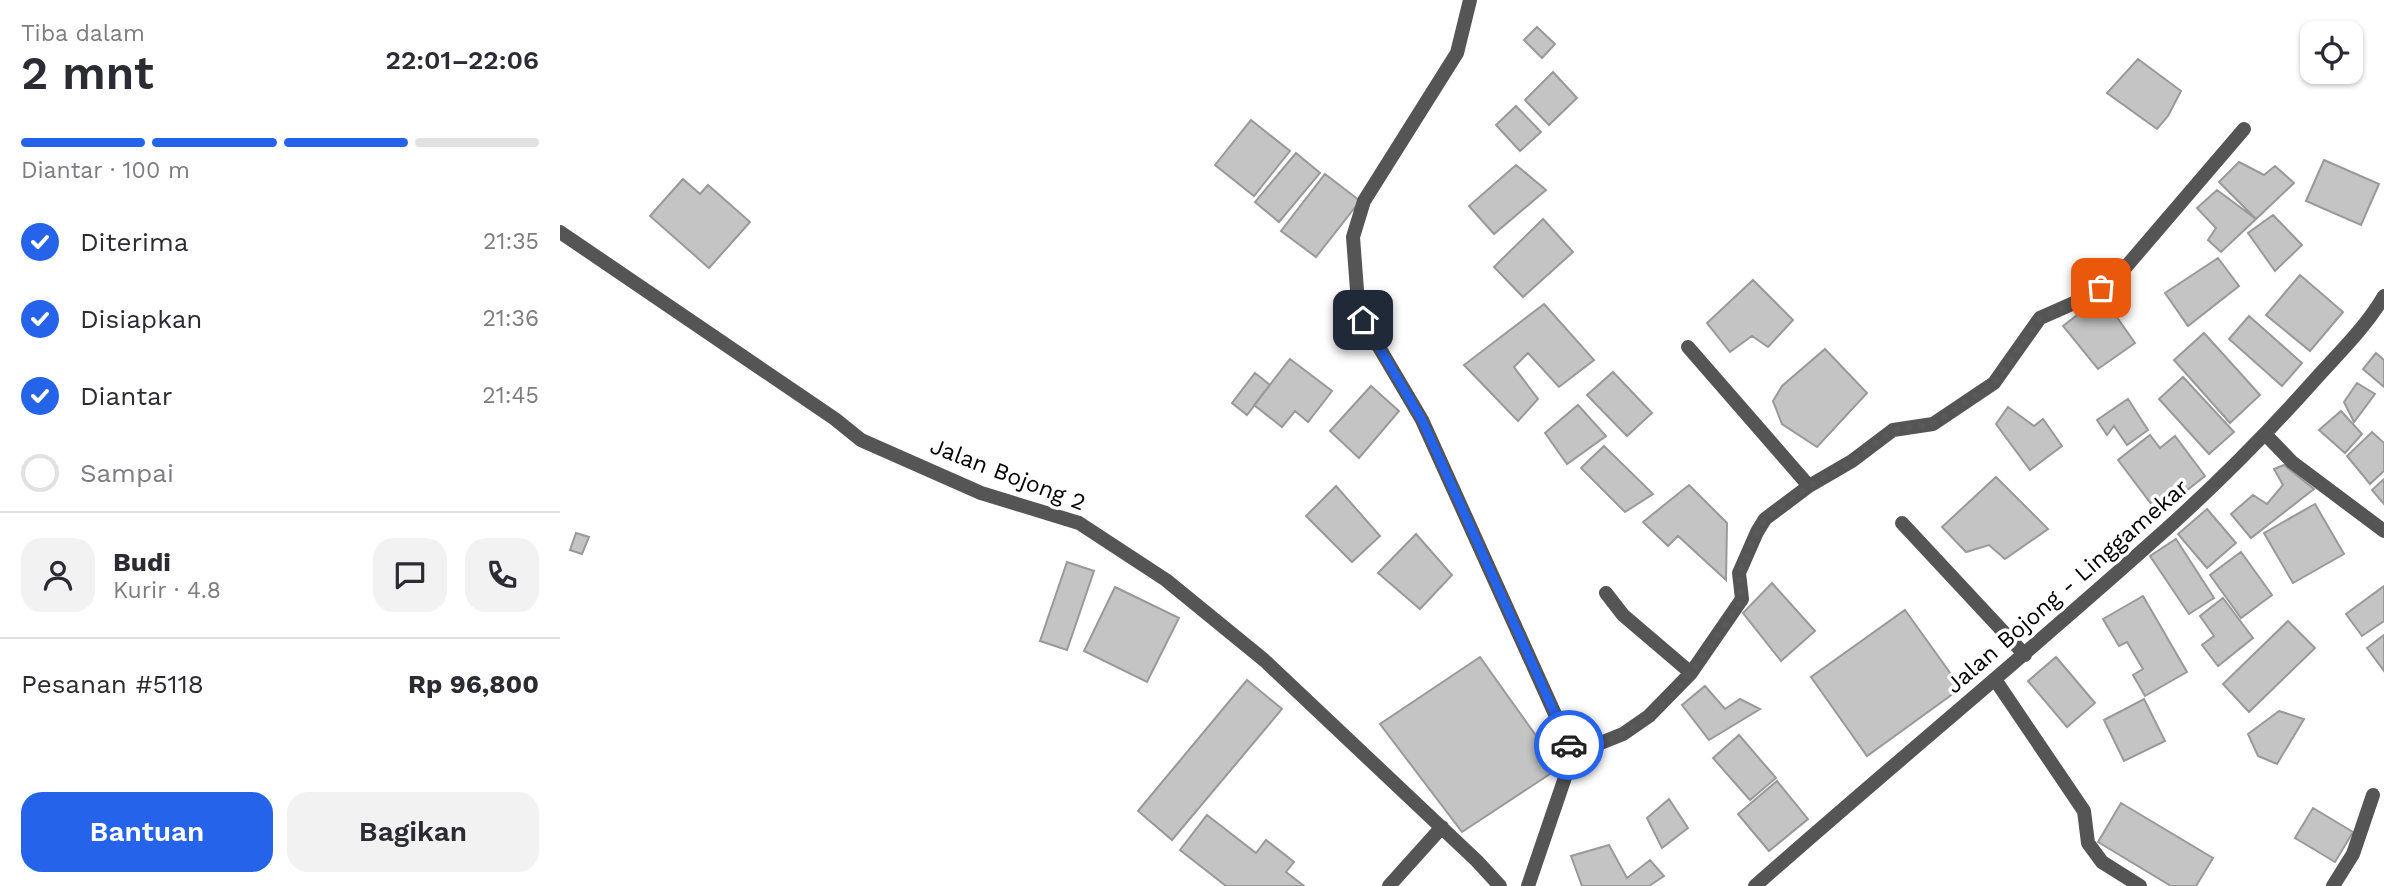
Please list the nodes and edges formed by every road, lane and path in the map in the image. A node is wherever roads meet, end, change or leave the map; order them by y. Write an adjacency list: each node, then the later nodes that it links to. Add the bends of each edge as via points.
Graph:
1 (1470, 0): 14 (street, via 1457,53 1364,201 1353,237 1357,290 1363,320 1422,420)
2 (2244, 129): 7 (street, via 2119,275 2083,299 2040,318 1994,383 1933,424 1893,430)
3 (560, 232): 16 (street, Jalan Bojong 2, via 861,440 981,492 1079,523 1166,580 1264,660)
4 (2384, 296): 6 (street, Jalan Bojong - Linggamekar)
5 (1688, 347): 7 (street)
6 (2266, 435): 9 (street, via 2291,462); 11 (street, Jalan Bojong - Linggamekar)
7 (1809, 486): 12 (street, via 1765,519 1739,573 1742,599)
8 (1902, 523): 11 (street)
9 (2384, 531)
10 (1606, 593): 12 (street, via 1623,615)
11 (2025, 655): 13 (street, Jalan Bojong - Linggamekar)
12 (1691, 673): 14 (street, via 1623,734)
13 (1996, 681): 20 (street, Jalan Bojong - Linggamekar); 21 (street, via 2084,811 2088,843 2102,862)
14 (1573, 754): 19 (street)
15 (2373, 795): 22 (street, via 2353,854)
16 (1442, 827): 17 (street); 18 (street, Jalan Bojong 2)
17 (1389, 886)
18 (1500, 886)
19 (1528, 886)
20 (1755, 886)
21 (2140, 886)
22 (2333, 886)

